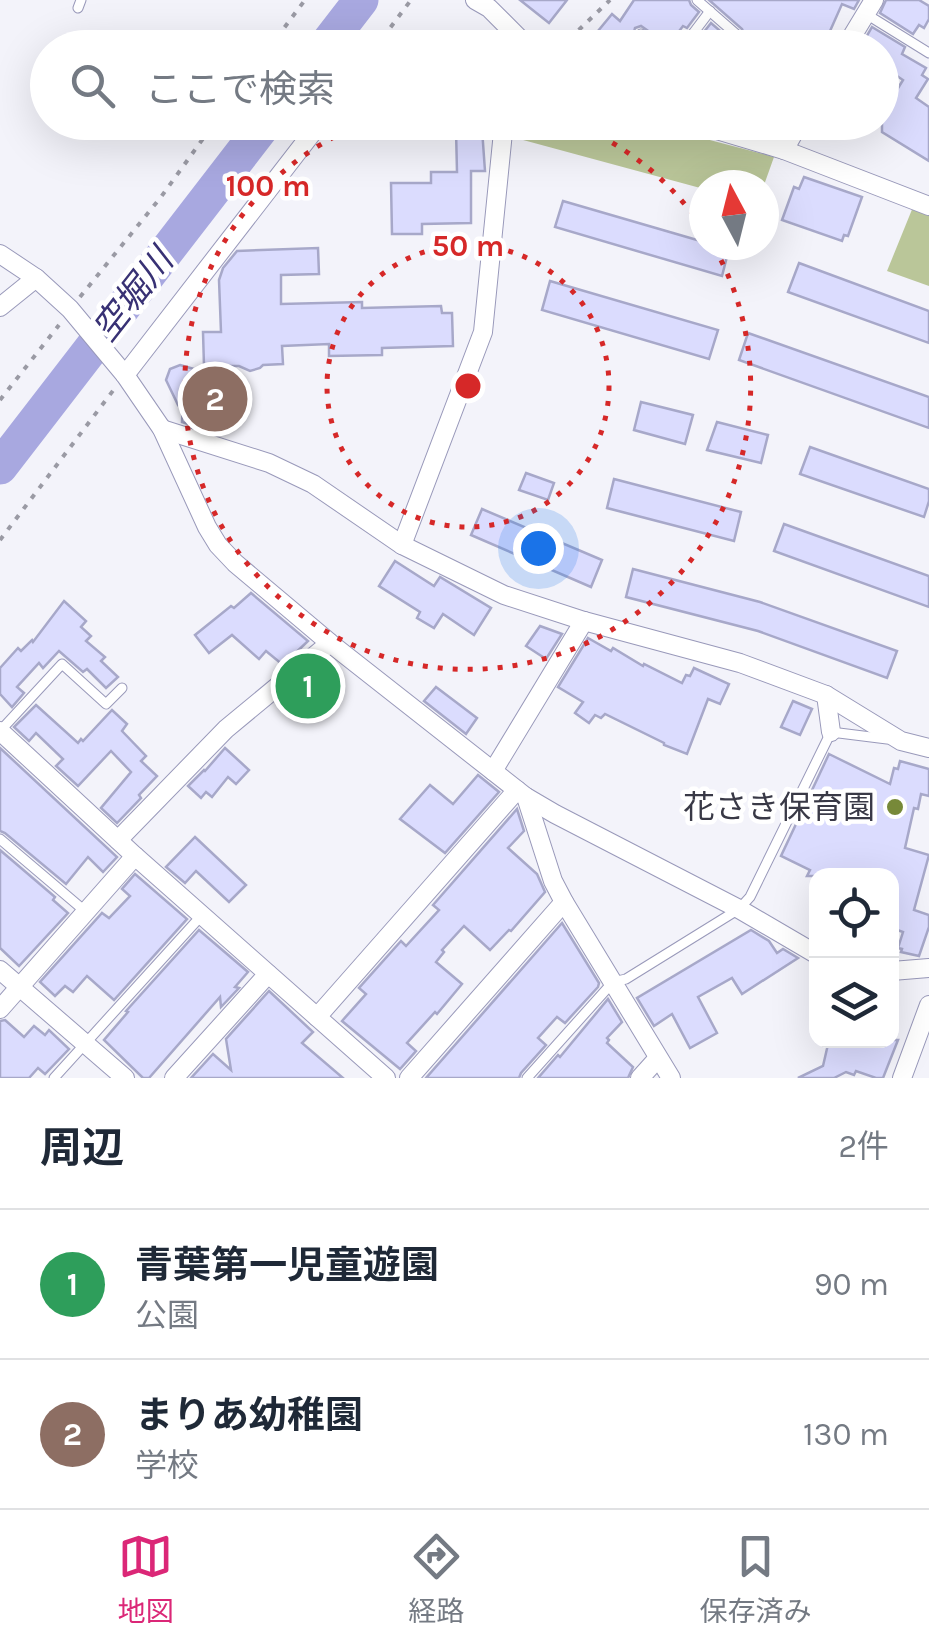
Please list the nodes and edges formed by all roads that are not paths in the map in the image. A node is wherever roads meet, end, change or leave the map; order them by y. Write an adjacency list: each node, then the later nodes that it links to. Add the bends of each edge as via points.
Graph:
1 (475, 0): 5 (street)
2 (698, 0): 4 (lane)
3 (870, 7): 8 (street); 9 (lane)
4 (710, 11): 6 (lane); 7 (lane)
5 (511, 30)
6 (696, 30)
7 (731, 30)
8 (856, 30)
9 (929, 53)
10 (307, 140): 19 (street)
11 (502, 140): 21 (street, via 483,332)
12 (750, 140): 14 (street)
13 (790, 140): 14 (street)
14 (784, 150): 15 (street)
15 (929, 206)
16 (0, 254): 17 (street)
17 (36, 278): 18 (street); 19 (street)
18 (0, 306)
19 (123, 372): 20 (street)
20 (162, 429): 21 (street, via 269,462); 23 (street, via 218,545)
21 (402, 545): 22 (street, via 504,596)
22 (584, 621): 25 (street, via 740,663); 30 (street)
23 (330, 643): 30 (street); 33 (street, via 226,730)
24 (122, 688): 26 (lane, via 106,704 62,664)
25 (826, 695): 27 (street); 28 (street)
26 (0, 730): 33 (street)
27 (830, 732): 28 (lane); 36 (lane)
28 (901, 741): 29 (street)
29 (929, 748)
30 (493, 770): 31 (street)
31 (522, 793): 35 (street); 36 (street); 48 (street)
32 (0, 839): 37 (lane)
33 (118, 840): 34 (street)
34 (135, 856): 37 (street); 38 (street)
35 (564, 902): 44 (street); 55 (street)
36 (739, 909): 39 (street); 44 (lane)
37 (86, 912): 45 (street)
38 (202, 915): 43 (street); 49 (lane)
39 (809, 950)
40 (929, 968): 42 (street)
41 (0, 970): 45 (street)
42 (899, 970)
43 (268, 974): 48 (street); 53 (street)
44 (612, 982): 50 (street); 56 (lane)
45 (20, 987): 47 (street); 49 (street)
46 (929, 1005): 59 (street)
47 (0, 1009)
48 (317, 1017): 54 (street)
49 (85, 1044): 51 (lane); 52 (street)
50 (658, 1058): 57 (street); 58 (street)
51 (54, 1078)
52 (124, 1078)
53 (174, 1078)
54 (386, 1078)
55 (409, 1078)
56 (527, 1078)
57 (640, 1078)
58 (671, 1078)
59 (902, 1078)

